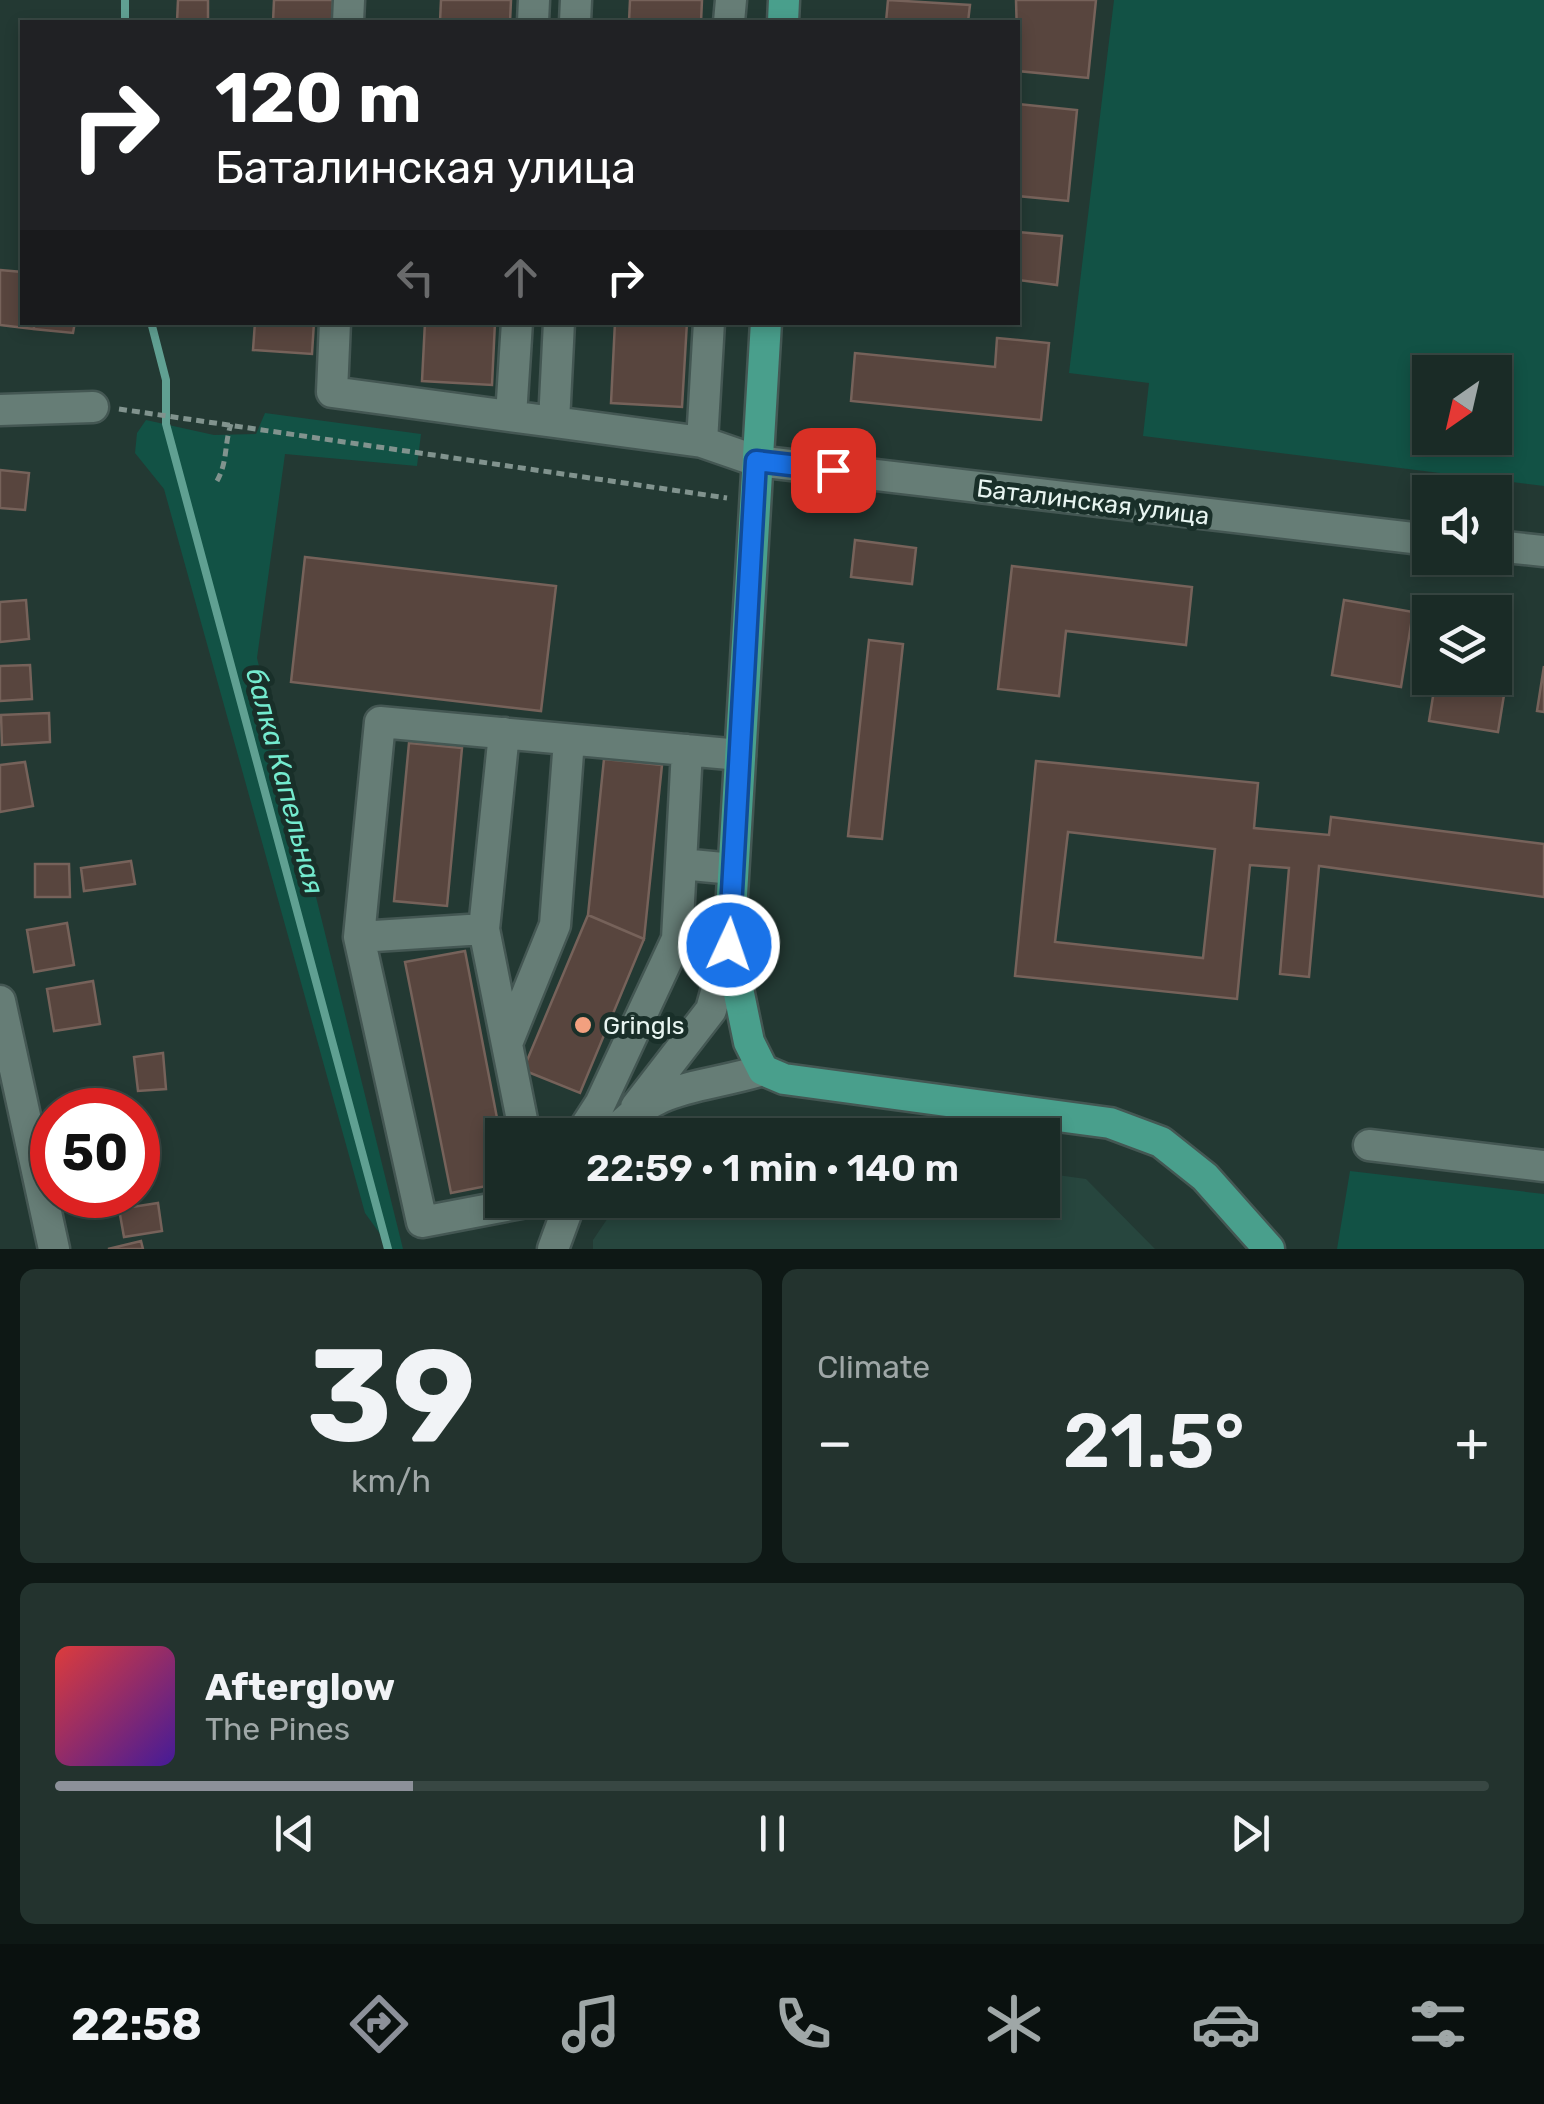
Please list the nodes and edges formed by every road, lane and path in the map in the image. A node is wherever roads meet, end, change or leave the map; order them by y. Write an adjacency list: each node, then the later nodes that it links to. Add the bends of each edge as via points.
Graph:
1 (335, 325): 9 (street, Баталинская улица, via 332,392)
2 (516, 325): 9 (street)
3 (559, 325): 10 (street)
4 (709, 325): 12 (street)
5 (766, 325): 13 (main road)
6 (93, 406): 7 (street)
7 (0, 410)
8 (134, 410): 11 (path)
9 (512, 416): 10 (street, Баталинская улица)
10 (554, 422): 12 (street, Баталинская улица)
11 (231, 424): 14 (path, via 227,462); 15 (path)
12 (702, 442): 13 (street, Баталинская улица)
13 (756, 461): 15 (main road); 16 (street, Баталинская улица)
14 (217, 481)
15 (755, 500): 22 (main road)
16 (1412, 538)
17 (1512, 548): 18 (street)
18 (1544, 551)
19 (504, 733): 20 (street); 25 (street); 26 (street, via 380,722)
20 (569, 740): 21 (street); 29 (street, via 555,925)
21 (687, 750): 22 (street); 23 (street)
22 (740, 755): 24 (main road)
23 (681, 864): 24 (street); 33 (street, via 677,938)
24 (733, 869): 27 (main road)
25 (484, 929): 26 (street); 29 (street)
26 (359, 936): 37 (street, via 422,1222)
27 (729, 945): 30 (main road, via 749,1042); 31 (street, via 711,1010)
28 (0, 1001): 38 (street)
29 (508, 1041): 32 (street)
30 (763, 1070): 31 (street); 39 (main road, via 795,1080 1110,1123 1161,1142 1206,1177)
31 (636, 1107): 34 (street)
32 (522, 1118)
33 (591, 1118)
34 (627, 1118)
35 (1369, 1145): 36 (street)
36 (1544, 1166)
37 (485, 1210)
38 (54, 1249)
39 (1269, 1249)

